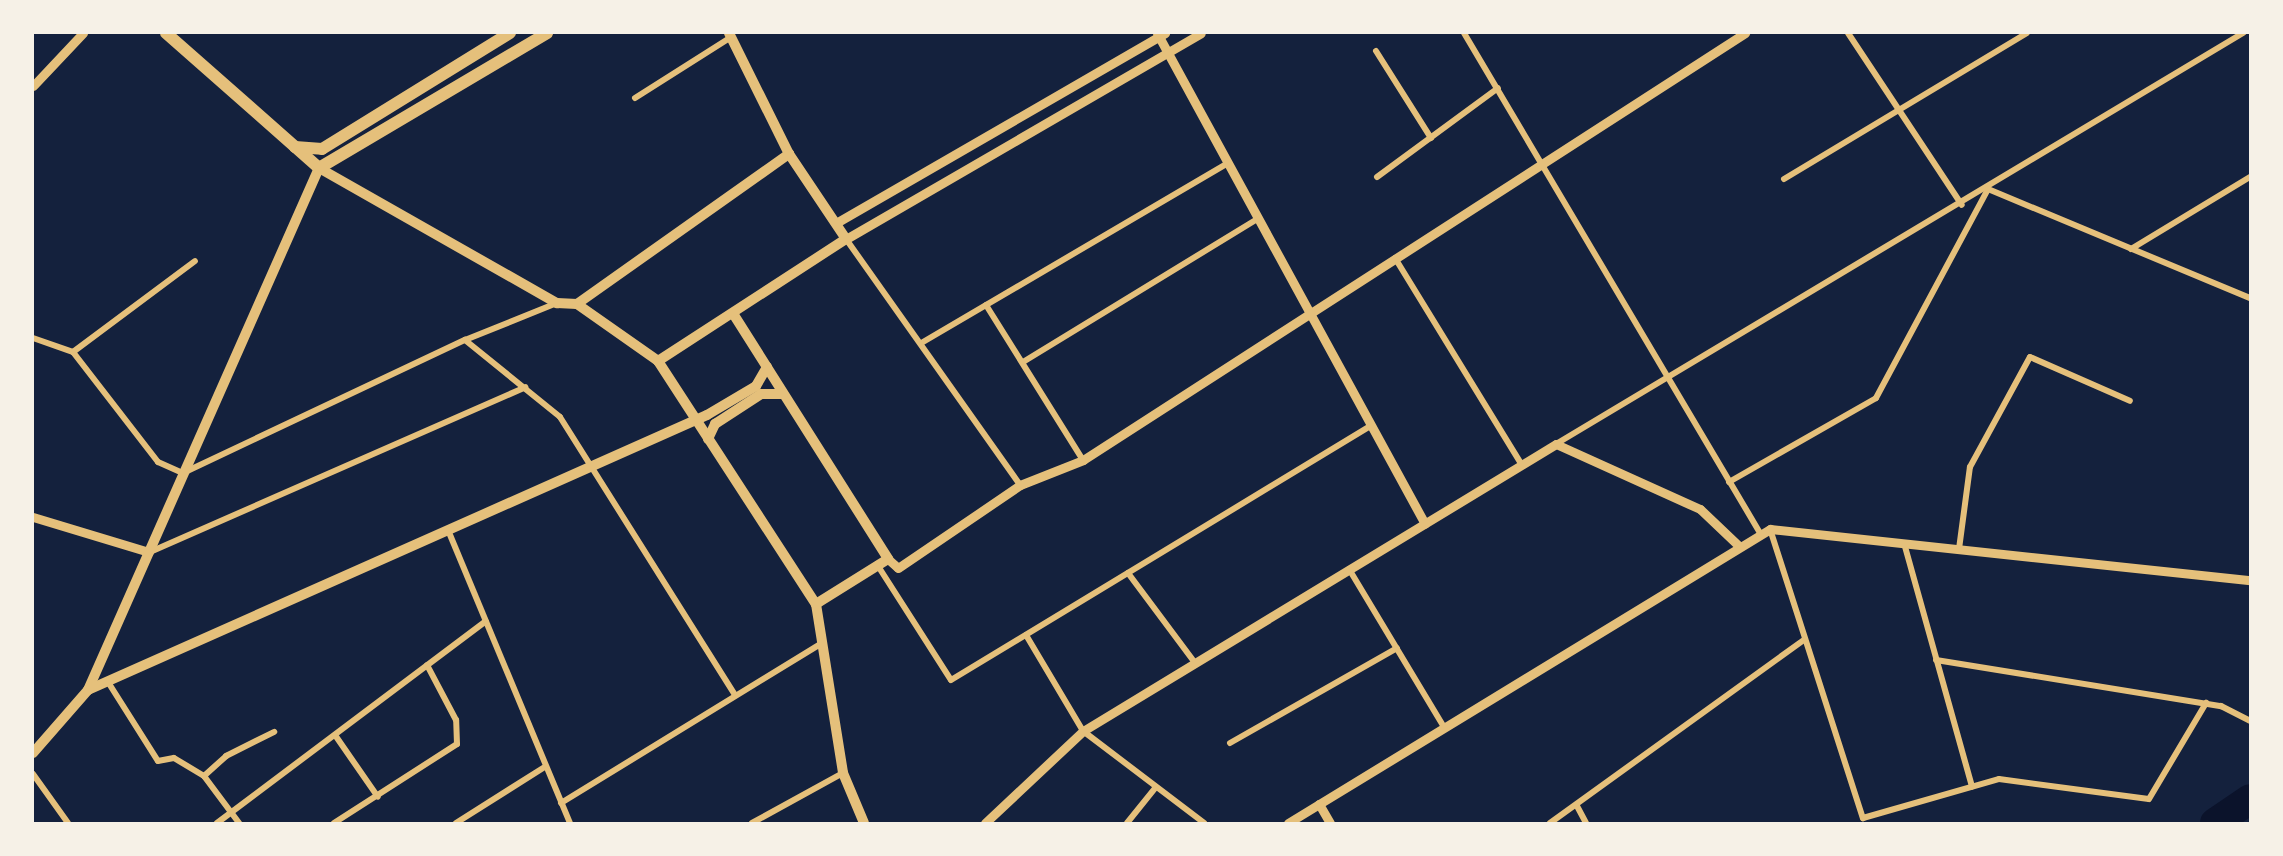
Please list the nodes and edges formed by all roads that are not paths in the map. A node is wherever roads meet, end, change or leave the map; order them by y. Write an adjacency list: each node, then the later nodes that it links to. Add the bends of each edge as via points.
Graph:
1 (83, 33): 15 (street)
2 (166, 33): 20 (main road)
3 (510, 33): 20 (main road, via 322,149)
4 (547, 33): 24 (main road)
5 (1201, 33): 14 (street)
6 (1464, 33): 16 (street)
7 (1745, 33): 23 (street)
8 (1848, 33): 18 (street)
9 (2027, 33): 18 (street)
10 (2243, 33): 28 (street)
11 (1160, 34): 14 (street); 31 (street)
12 (730, 35): 17 (street); 21 (main road)
13 (1376, 51): 19 (street)
14 (1167, 52): 22 (street); 32 (street)
15 (33, 86)
16 (1498, 88): 19 (street); 23 (street)
17 (635, 98)
18 (1898, 110): 27 (street); 29 (street)
19 (1431, 138): 25 (street)
20 (295, 147): 24 (main road)
21 (789, 154): 31 (main road); 38 (main road)
22 (1226, 164): 30 (street); 39 (street)
23 (1540, 166): 34 (street); 49 (street)
24 (319, 168): 37 (main road); 60 (main road)
25 (1377, 177)
26 (2250, 177): 33 (street)
27 (1784, 179)
28 (1988, 189): 29 (street); 33 (street); 61 (street, via 1876,398)
29 (1962, 205): 49 (street)
30 (1257, 219): 40 (street); 47 (street)
31 (836, 223): 32 (main road)
32 (846, 239): 41 (main road); 44 (street)
33 (2131, 249): 36 (street)
34 (1395, 258): 40 (street); 58 (street)
35 (195, 261): 45 (street)
36 (2250, 298)
37 (557, 303): 38 (main road); 43 (street)
38 (577, 304): 46 (main road)
39 (986, 305): 44 (street); 47 (street)
40 (1308, 312): 54 (street); 57 (street)
41 (734, 315): 46 (main road); 48 (main road)
42 (33, 338): 45 (street)
43 (465, 340): 50 (street); 60 (street)
44 (923, 342): 62 (street)
45 (73, 352): 60 (street, via 158,462)
46 (658, 361): 53 (main road)
47 (1023, 362): 57 (street)
48 (766, 367): 51 (main road); 53 (main road, via 756,386 707,415)
49 (1667, 379): 56 (street); 61 (street)
50 (525, 387): 59 (street, via 560,417); 71 (street)
51 (783, 394): 55 (main road, via 760,394 715,424); 72 (main road)
52 (2130, 401): 70 (street, via 2030,357 1970,467)
53 (694, 417): 55 (main road); 59 (main road)
54 (1370, 426): 64 (street); 75 (street)
55 (708, 440): 77 (main road)
56 (1556, 444): 58 (street); 69 (street, via 1700,509)
57 (1083, 460): 62 (street)
58 (1522, 465): 64 (street)
59 (592, 468): 66 (main road); 88 (street)
60 (183, 473): 71 (main road)
61 (1729, 482): 67 (street)
62 (1020, 485): 72 (street, via 898,568)
63 (33, 517): 71 (street)
64 (1425, 524): 74 (street)
65 (1770, 529): 67 (street); 68 (street); 80 (street)
66 (448, 530): 78 (street); 86 (main road)
67 (1760, 533): 69 (street)
68 (1904, 543): 70 (street); 83 (street)
69 (1739, 546): 91 (street)
70 (1959, 549): 76 (street)
71 (149, 552): 87 (main road)
72 (888, 559): 73 (main road)
73 (878, 566): 77 (main road); 79 (street, via 951,680)
74 (1349, 569): 82 (street); 84 (street)
75 (1128, 573): 79 (street); 84 (street)
76 (2250, 580)
77 (816, 604): 81 (main road)
78 (486, 621): 85 (street); 97 (street)
79 (1026, 635): 92 (street)
80 (1805, 639): 106 (street); 108 (street)
81 (823, 643): 88 (street); 98 (main road)
82 (1396, 648): 91 (street); 95 (street)
83 (1936, 660): 89 (street); 102 (street)
84 (1195, 663): 92 (street)
85 (427, 665): 94 (street); 103 (street, via 456,720 458,744)
86 (108, 682): 87 (main road); 100 (street, via 158,761 174,758)
87 (88, 690): 96 (main road)
88 (735, 695): 104 (street)
89 (2206, 704): 90 (street); 102 (street, via 2149,799 1999,779)
90 (2250, 721)
91 (1444, 727): 105 (street)
92 (1083, 731): 101 (street); 117 (street)
93 (274, 732): 100 (street, via 226,756)
94 (335, 735): 103 (street); 107 (street)
95 (1230, 743)
96 (33, 753)
97 (543, 768): 104 (street); 113 (street)
98 (843, 773): 115 (street); 116 (main road)
99 (33, 774): 109 (street)
100 (204, 776): 107 (street)
101 (1156, 787): 118 (street); 119 (street)
102 (1972, 787): 108 (street)
103 (378, 797): 112 (street)
104 (561, 802): 114 (street)
105 (1319, 804): 120 (street); 121 (street)
106 (1577, 806): 122 (street); 123 (street)
107 (232, 810): 110 (street); 111 (street)
108 (1861, 821)
109 (68, 823)
110 (217, 823)
111 (239, 823)
112 (334, 823)
113 (456, 823)
114 (570, 823)
115 (753, 823)
116 (864, 823)
117 (985, 823)
118 (1127, 823)
119 (1204, 823)
120 (1288, 823)
121 (1330, 823)
122 (1550, 823)
123 (1586, 823)

